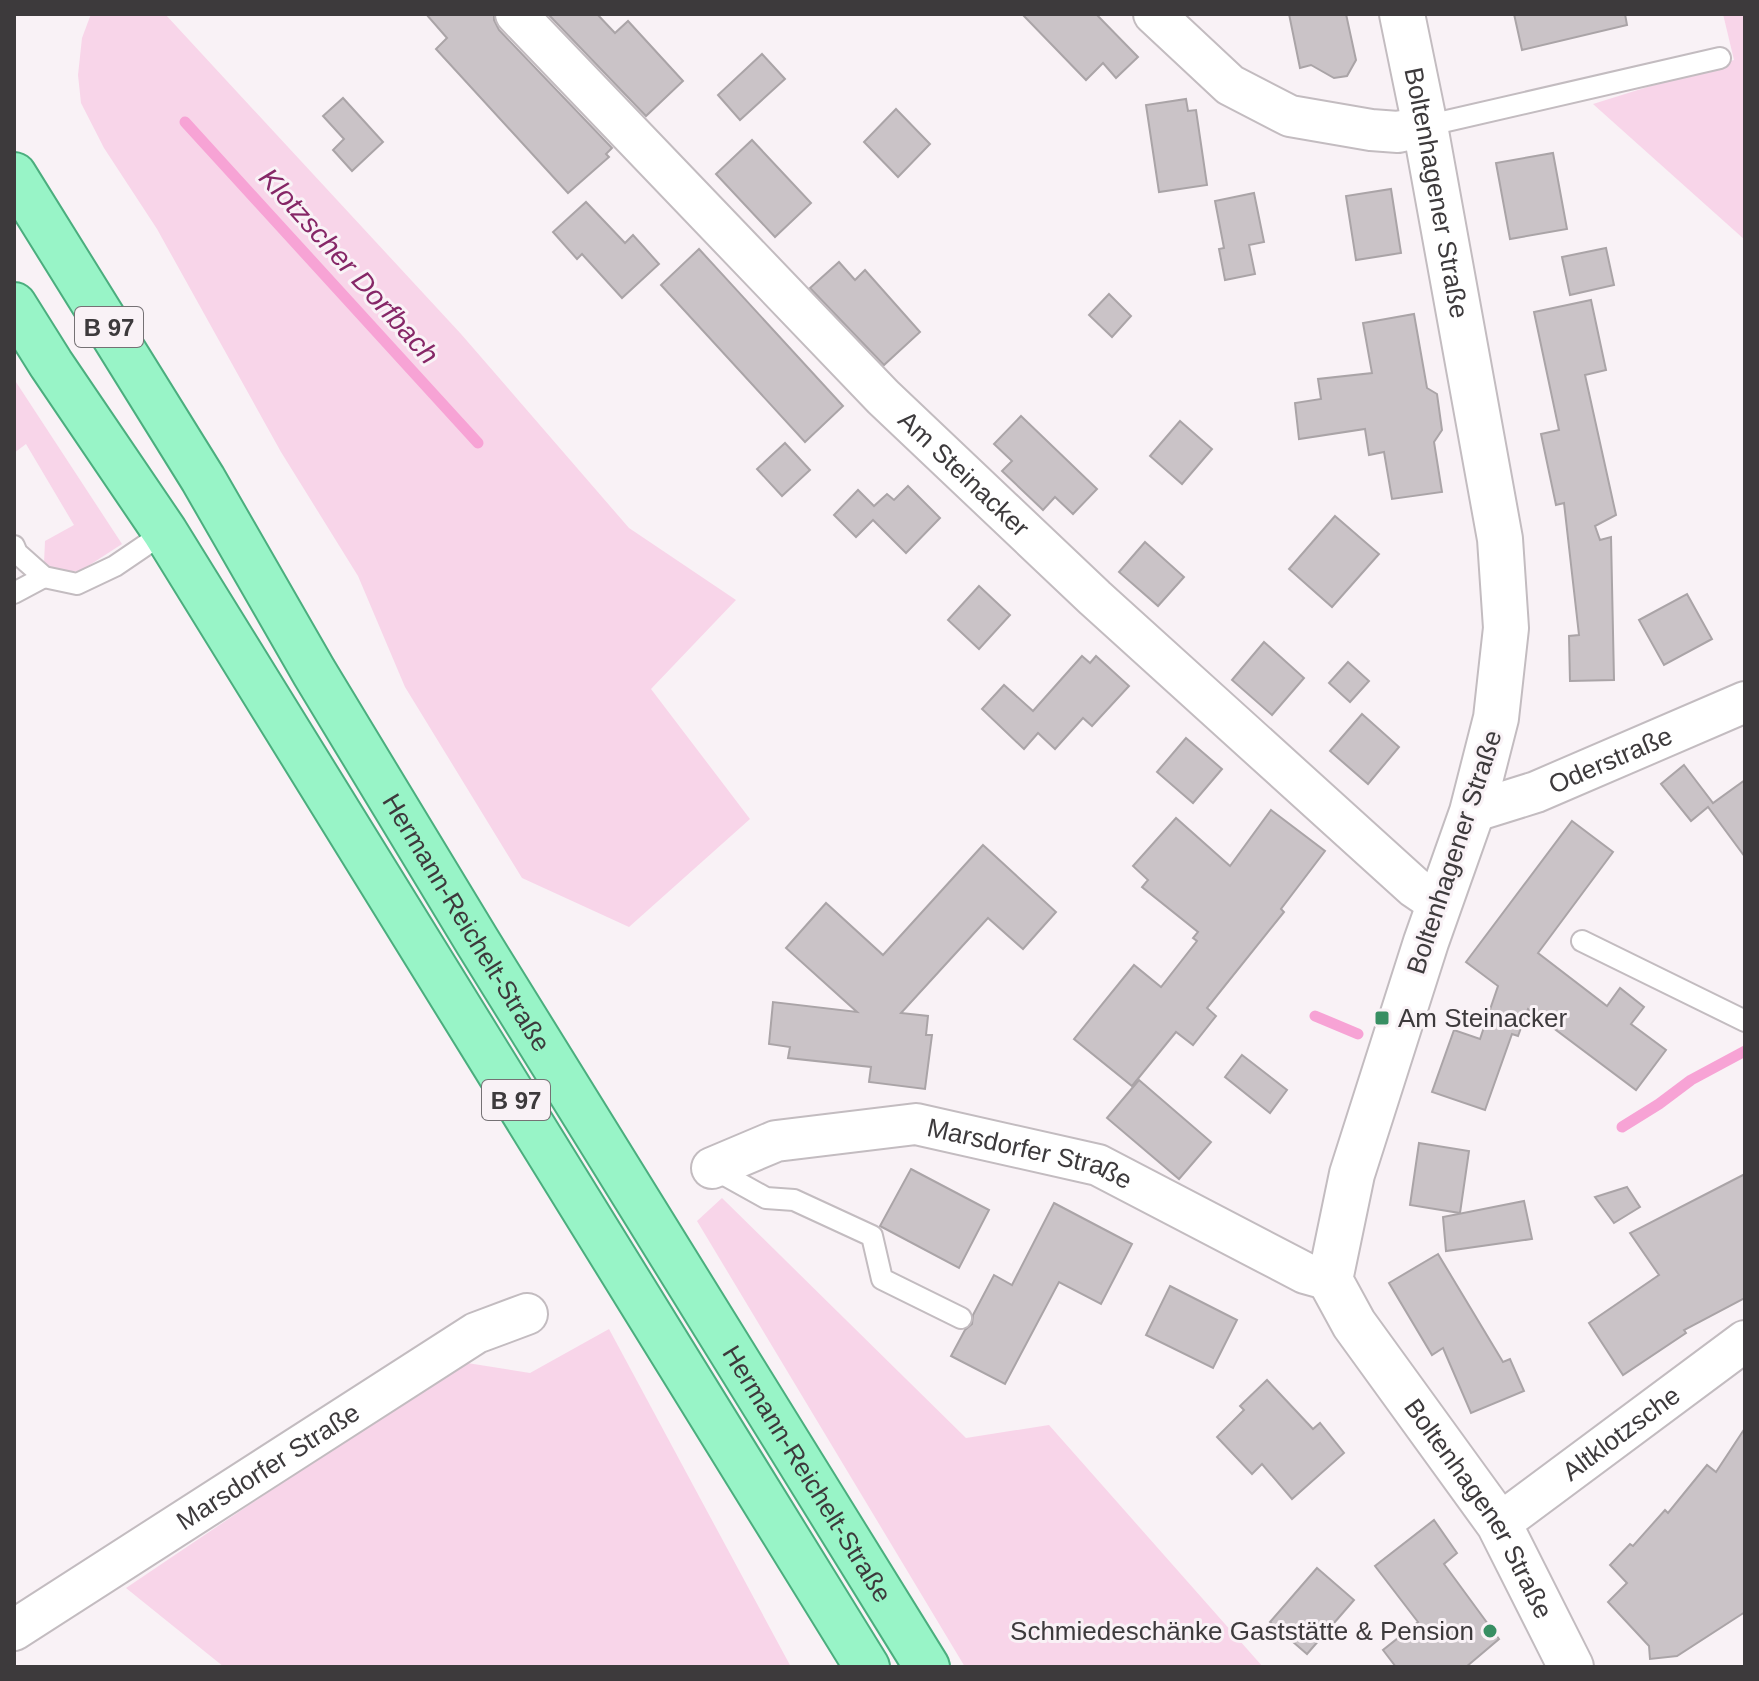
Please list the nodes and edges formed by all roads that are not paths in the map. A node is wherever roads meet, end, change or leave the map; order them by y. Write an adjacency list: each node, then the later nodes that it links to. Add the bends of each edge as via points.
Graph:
1 (516, 14): 14 (street, Am Steinacker, via 883,397 1119,619)
2 (1154, 14): 5 (street, via 1230,85 1290,116 1371,130)
3 (1402, 14): 5 (street, Boltenhagener Straße)
4 (1720, 58): 5 (lane)
5 (1425, 126): 13 (street, Boltenhagener Straße, via 1500,539 1506,628 1496,718)
6 (14, 175): 25 (main road, Hermann-Reichelt-Straße / B 97, via 203,479 477,941)
7 (14, 305): 8 (main road, Hermann-Reichelt-Straße / B 97)
8 (165, 532): 10 (lane, via 77,584); 24 (main road, Hermann-Reichelt-Straße / B 97)
9 (14, 546): 10 (lane)
10 (44, 577): 11 (lane)
11 (14, 593)
12 (1745, 702): 13 (street, Oderstraße, via 1536,792)
13 (1472, 812): 14 (street, Boltenhagener Straße)
14 (1439, 904): 18 (street, Boltenhagener Straße, via 1352,1174)
15 (1582, 941): 16 (lane)
16 (1745, 1021)
17 (712, 1168): 18 (street, Marsdorfer Straße, via 776,1141 916,1124 1098,1165 1292,1267); 20 (lane, via 766,1198 794,1200 872,1236 882,1279)
18 (1330, 1280): 22 (street, Boltenhagener Straße, via 1354,1324)
19 (527, 1314): 23 (street, Marsdorfer Straße, via 476,1333)
20 (961, 1318)
21 (1745, 1341): 22 (street, Altklotzsche)
22 (1499, 1524): 26 (street, Boltenhagener Straße)
23 (14, 1630)
24 (867, 1667)
25 (927, 1667)
26 (1571, 1667)

